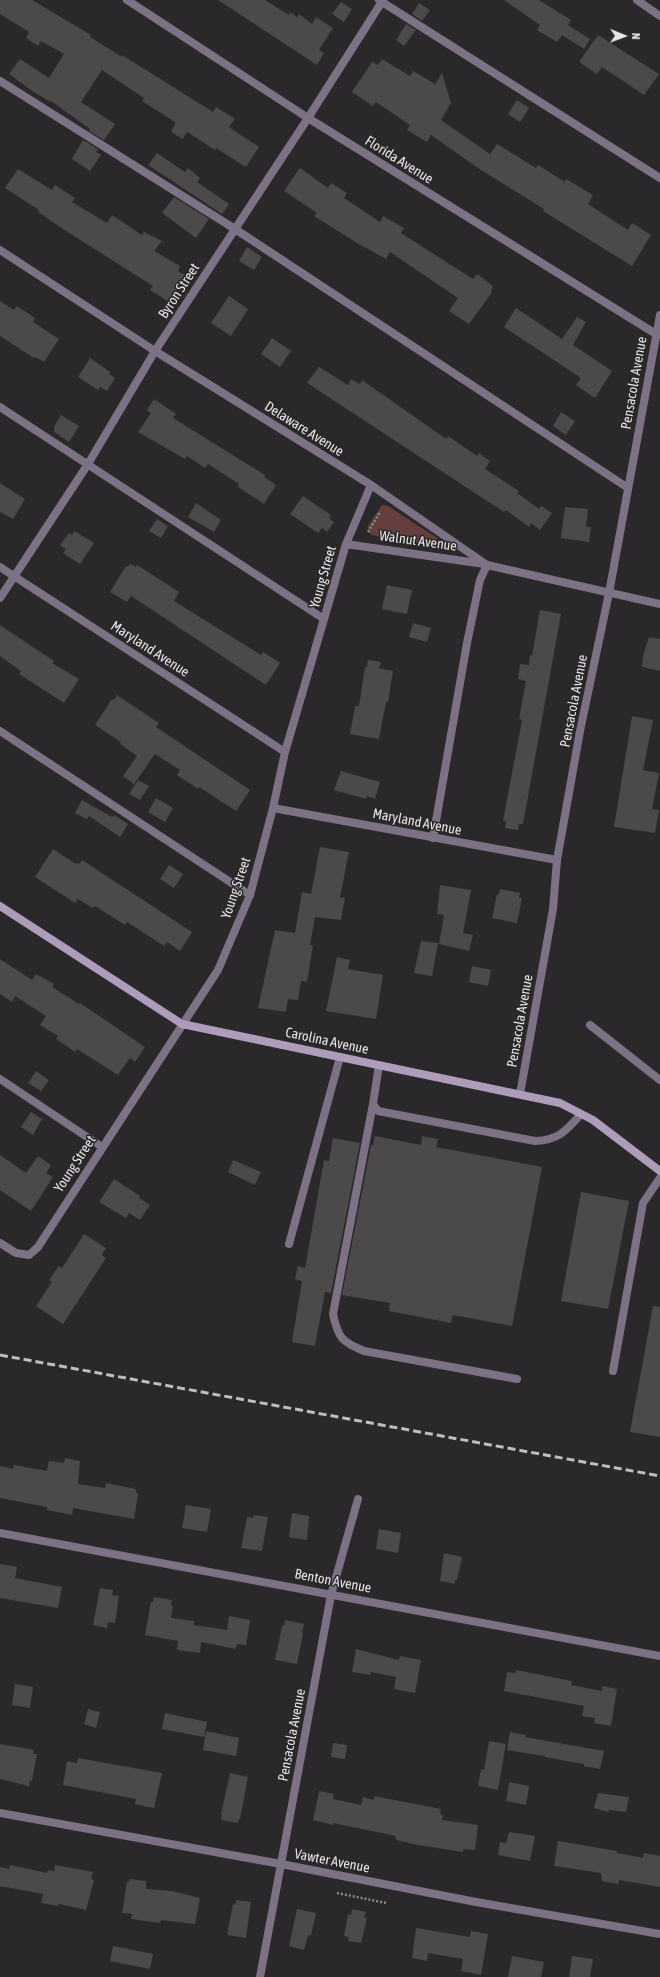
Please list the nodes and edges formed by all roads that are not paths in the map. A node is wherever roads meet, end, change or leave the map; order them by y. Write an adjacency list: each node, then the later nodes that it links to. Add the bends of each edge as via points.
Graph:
1 (127, 0): 6 (street, Florida Avenue)
2 (637, 0): 4 (street)
3 (381, 1): 6 (street, Byron Street); 7 (street)
4 (660, 16)
5 (0, 81): 8 (street)
6 (308, 118): 8 (street, Byron Street); 11 (street, Florida Avenue)
7 (660, 178)
8 (235, 229): 12 (street, Byron Street); 16 (street)
9 (0, 250): 12 (street, Delaware Avenue)
10 (660, 314): 11 (street, Pensacola Avenue)
11 (658, 334): 16 (street, Pensacola Avenue)
12 (155, 351): 14 (street, Byron Street); 15 (street, Delaware Avenue)
13 (0, 407): 14 (street)
14 (88, 464): 20 (street, Byron Street); 24 (street)
15 (371, 485): 17 (street, Young Street); 18 (street, Delaware Avenue)
16 (628, 488): 21 (street, Pensacola Avenue)
17 (346, 544): 18 (street, Walnut Avenue); 24 (street, Young Street)
18 (487, 565): 21 (street, Delaware Avenue); 28 (street, via 480,580 467,643)
19 (0, 567): 20 (street, Maryland Avenue)
20 (14, 576): 22 (street, Byron Street); 26 (street, Maryland Avenue)
21 (609, 593): 23 (street); 29 (street, Pensacola Avenue)
22 (0, 598)
23 (660, 604)
24 (324, 619): 26 (street, Young Street)
25 (0, 731): 30 (street)
26 (285, 752): 27 (street, Young Street)
27 (273, 808): 28 (street, Maryland Avenue); 30 (street, Young Street)
28 (433, 838): 29 (street, Maryland Avenue)
29 (557, 860): 38 (street, Pensacola Avenue, via 553,909)
30 (250, 895): 32 (street, Young Street, via 218,970)
31 (0, 906): 32 (street, Carolina Avenue)
32 (182, 1024): 34 (street, Carolina Avenue); 41 (street, Young Street)
33 (590, 1025): 37 (street)
34 (340, 1057): 35 (street, Carolina Avenue); 45 (street)
35 (379, 1065): 38 (street, Carolina Avenue); 39 (street)
36 (0, 1079): 41 (street)
37 (660, 1080)
38 (520, 1094): 40 (street, Carolina Avenue, via 560,1103)
39 (373, 1104): 40 (street, via 378,1111 535,1141 549,1140 566,1132); 47 (street, via 332,1314 336,1330 346,1343 364,1351)
40 (581, 1114): 42 (street, Carolina Avenue, via 593,1120)
41 (102, 1146): 44 (street, Young Street, via 38,1246 29,1255 16,1253)
42 (660, 1171)
43 (660, 1178): 46 (street, via 643,1203)
44 (0, 1243)
45 (289, 1244)
46 (613, 1370)
47 (517, 1379)
48 (358, 1499): 50 (street, Pensacola Avenue)
49 (0, 1533): 50 (street, Benton Avenue)
50 (331, 1595): 51 (street, Benton Avenue); 53 (street, Pensacola Avenue)
51 (660, 1656)
52 (0, 1813): 53 (street, Vawter Avenue)
53 (281, 1864): 54 (street, Vawter Avenue); 55 (street, Pensacola Avenue)
54 (660, 1934)
55 (260, 1977)

